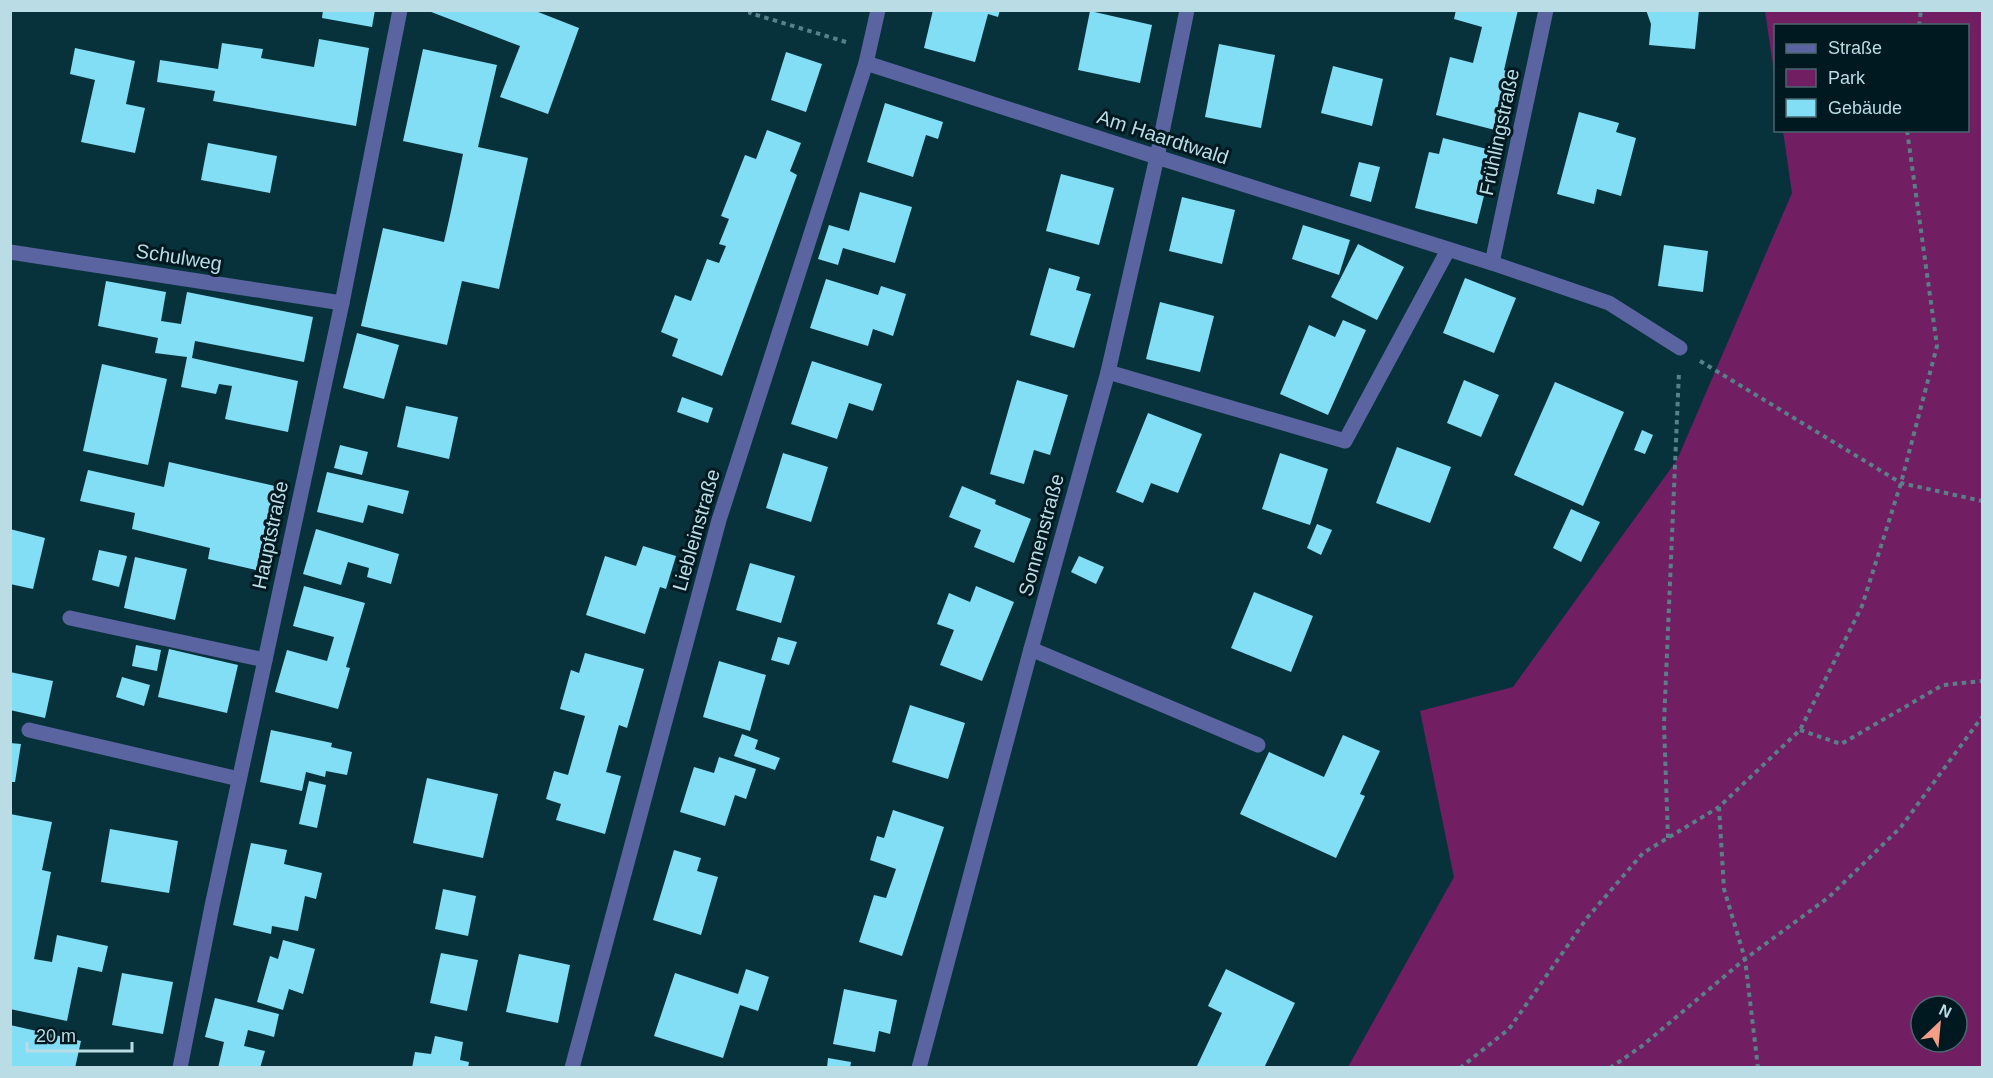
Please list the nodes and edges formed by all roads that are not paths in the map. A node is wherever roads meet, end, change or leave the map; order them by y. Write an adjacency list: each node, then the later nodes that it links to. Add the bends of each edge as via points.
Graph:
1 (400, 10): 10 (street, Hauptstraße)
2 (878, 10): 5 (street, Liebleinstraße)
3 (1187, 10): 6 (street, Sonnenstraße)
4 (1546, 10): 9 (street, Frühlingstraße)
5 (868, 56): 6 (street, Am Haardtwald); 20 (street, Liebleinstraße, via 718,520)
6 (1156, 157): 7 (street, Am Haardtwald); 12 (street, Sonnenstraße)
7 (1448, 250): 9 (street, Am Haardtwald); 12 (street, via 1346,441)
8 (10, 252): 10 (street, Schulweg)
9 (1492, 263): 11 (street, Am Haardtwald, via 1609,303)
10 (342, 303): 15 (street, Hauptstraße)
11 (1680, 348)
12 (1108, 372): 14 (street, Sonnenstraße)
13 (70, 618): 15 (street)
14 (1031, 649): 17 (street); 21 (street, Sonnenstraße)
15 (265, 660): 18 (street, Hauptstraße)
16 (29, 730): 18 (street)
17 (1258, 745)
18 (239, 779): 19 (street, Hauptstraße)
19 (180, 1068)
20 (572, 1068)
21 (919, 1068)

